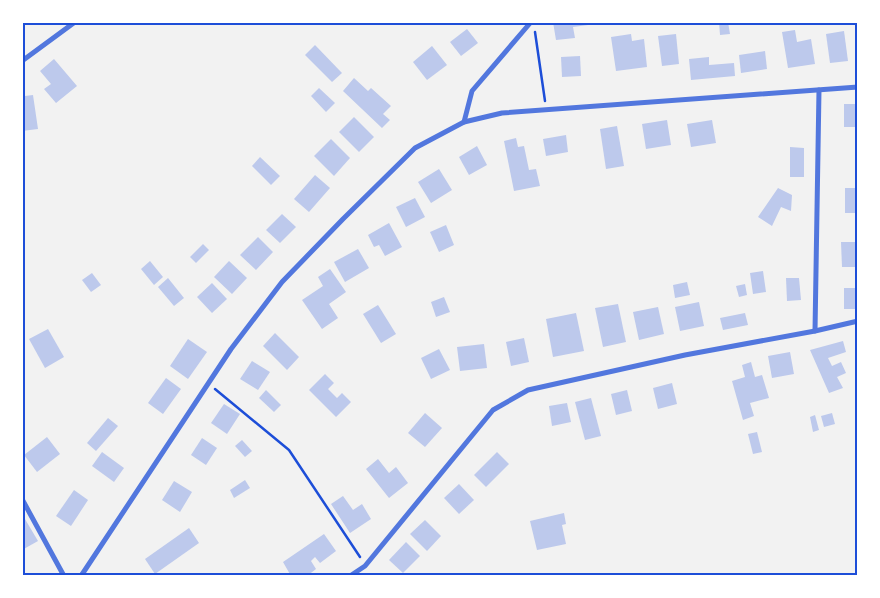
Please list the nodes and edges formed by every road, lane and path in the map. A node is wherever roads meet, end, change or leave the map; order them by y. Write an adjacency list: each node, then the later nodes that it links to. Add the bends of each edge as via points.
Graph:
1 (75, 22): 3 (street)
2 (533, 24): 7 (path); 8 (street, via 472,91)
3 (22, 61)
4 (858, 80): 5 (street)
5 (856, 87): 6 (street)
6 (819, 90): 7 (street); 10 (street)
7 (546, 110): 8 (street, via 502,113)
8 (464, 122): 11 (street, via 415,148 343,218 282,282)
9 (858, 321): 10 (street)
10 (815, 331): 13 (street, via 684,355 528,390 493,410)
11 (208, 383): 13 (path, via 289,450); 15 (street)
12 (22, 499): 14 (street)
13 (366, 566): 16 (street)
14 (64, 576)
15 (81, 576)
16 (350, 576)

